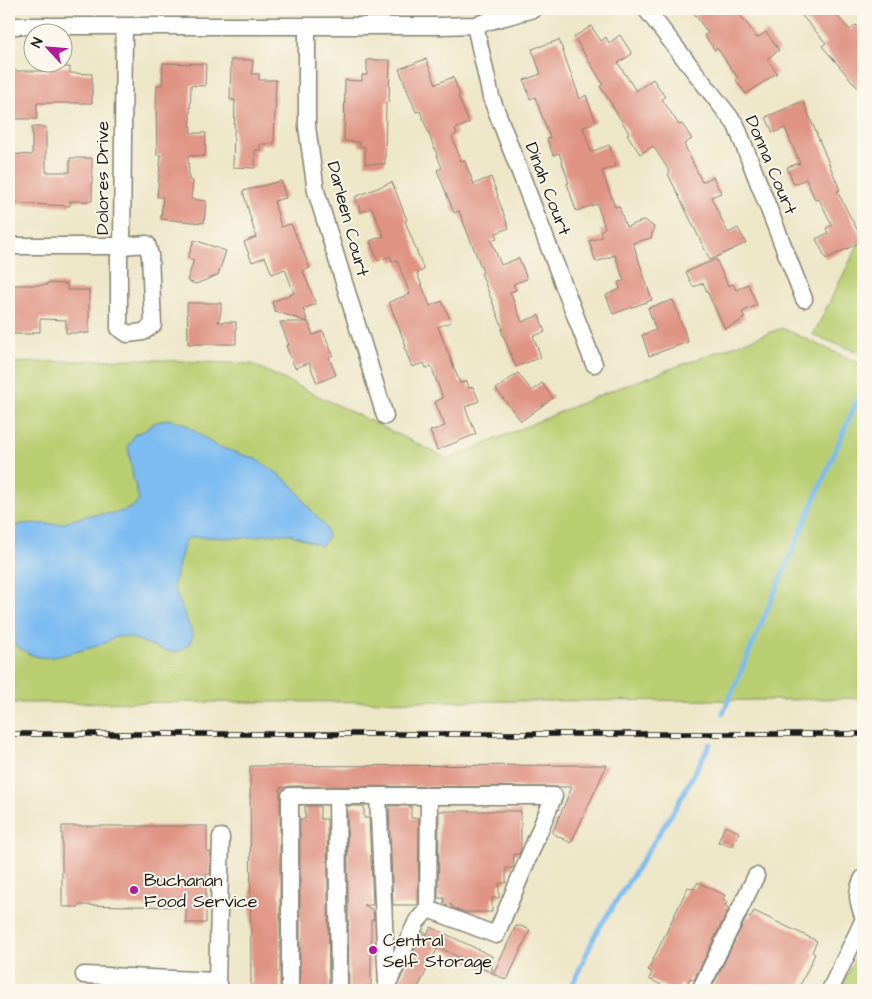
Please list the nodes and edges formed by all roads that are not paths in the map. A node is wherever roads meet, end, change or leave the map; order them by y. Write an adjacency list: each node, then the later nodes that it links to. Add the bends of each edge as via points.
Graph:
1 (534, 9): 3 (street)
2 (646, 9): 9 (street, Donna Court, via 736,125)
3 (475, 25): 5 (street); 10 (street, Dinah Court, via 491,97)
4 (9, 26): 6 (street)
5 (307, 26): 6 (street); 11 (street, Darleen Court, via 307,127 316,191)
6 (124, 27): 8 (street, Dolores Drive)
7 (9, 246): 8 (street, Dolores Drive)
8 (122, 246): 8 (street, via 119,256 119,328 128,334 143,332 153,325 150,255 147,244)
9 (804, 299)
10 (594, 364)
11 (385, 416)
12 (337, 796): 13 (street); 24 (street, via 290,796); 25 (street)
13 (378, 796): 14 (street); 23 (street)
14 (429, 796): 18 (street); 18 (street, via 554,796 496,935)
15 (221, 837): 22 (street)
16 (756, 876): 26 (street)
17 (863, 878): 19 (street, via 858,890)
18 (428, 909): 23 (street, via 417,921)
19 (863, 916)
20 (863, 921): 27 (street)
21 (84, 975): 22 (street)
22 (218, 986)
23 (386, 987)
24 (290, 990)
25 (339, 990)
26 (700, 990)
27 (830, 990)

